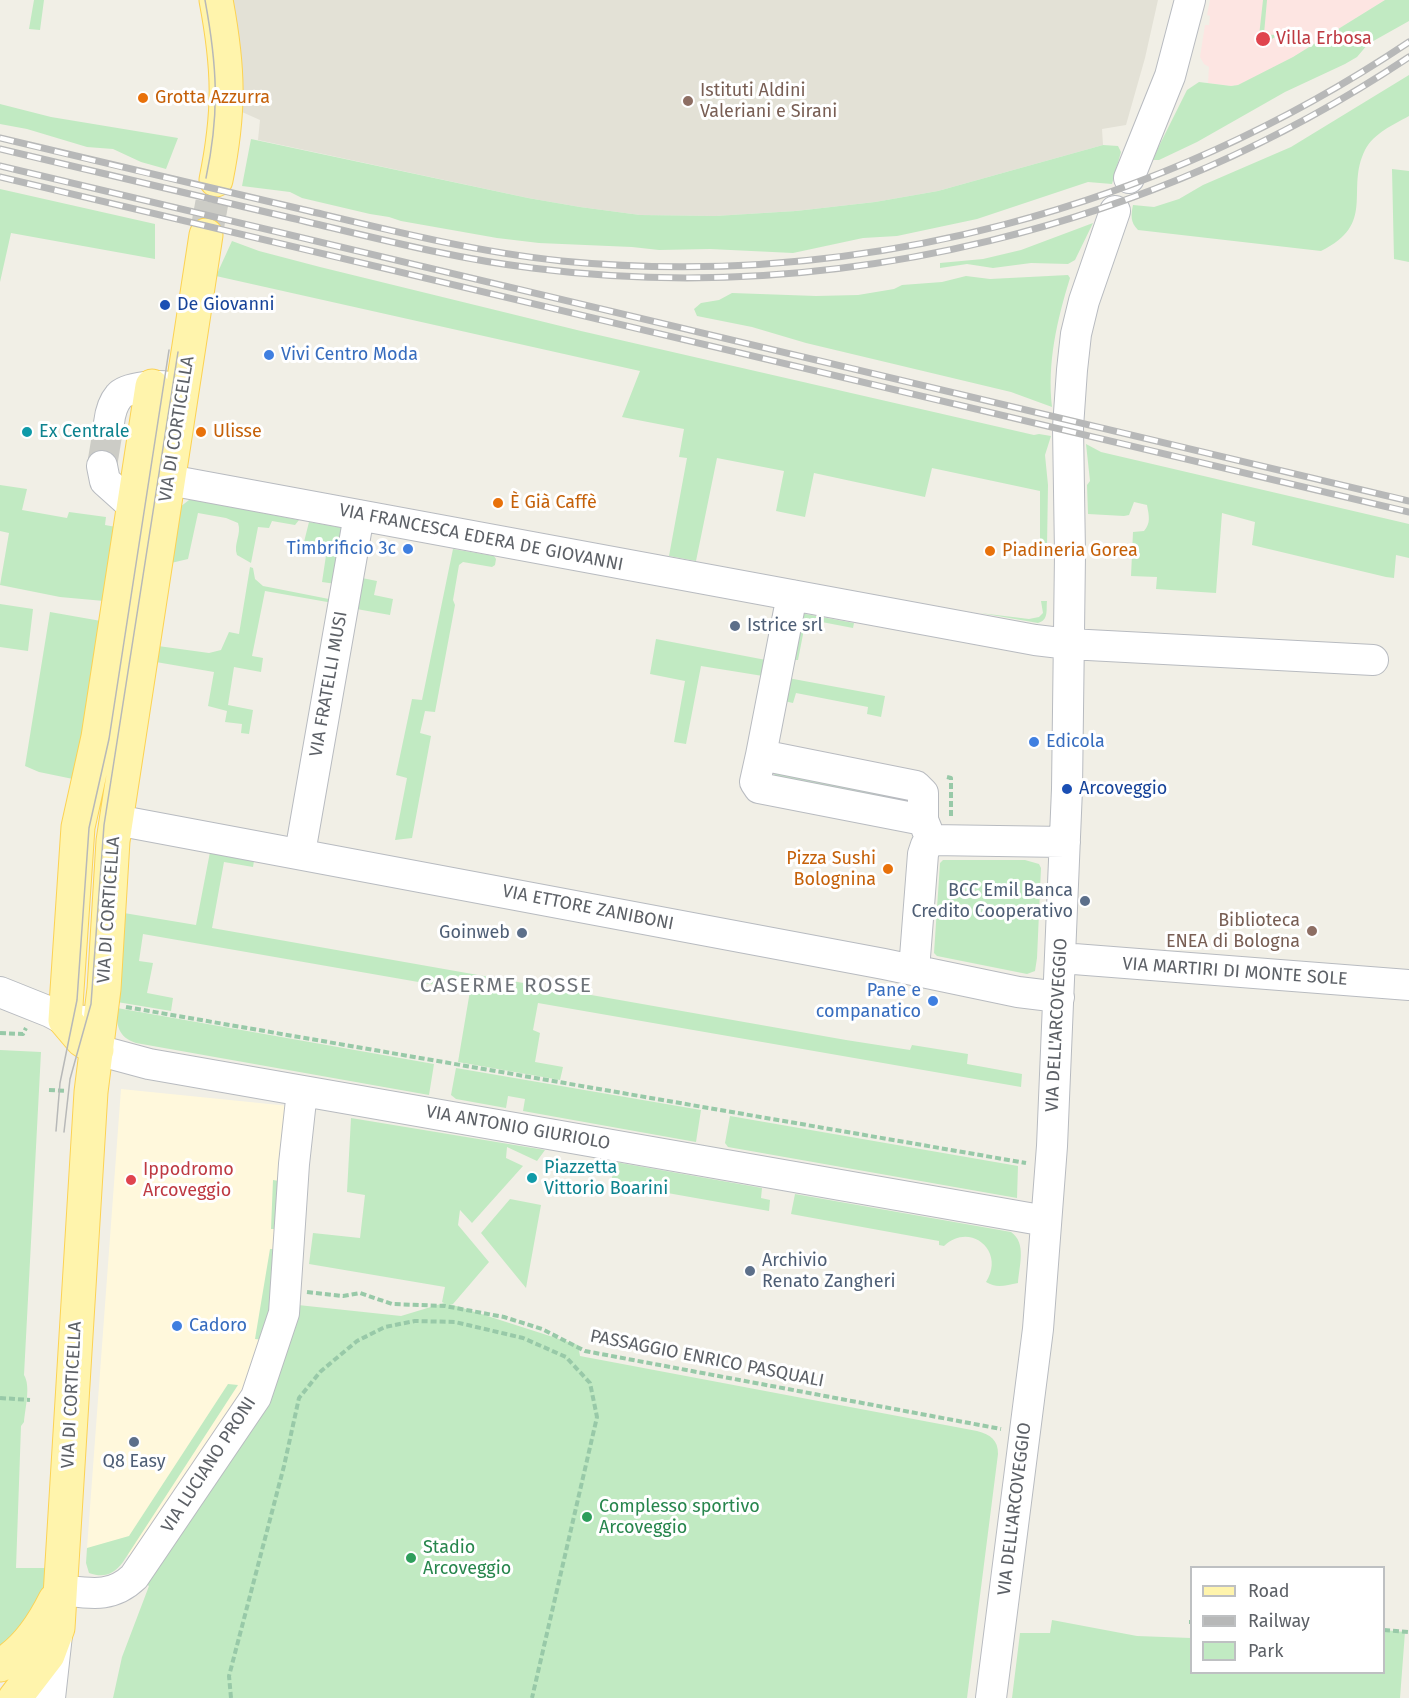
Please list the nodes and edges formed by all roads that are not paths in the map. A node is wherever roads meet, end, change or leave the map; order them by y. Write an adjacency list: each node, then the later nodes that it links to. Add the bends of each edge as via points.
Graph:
1 (216, 0): 4 (main road, via 227,97)
2 (1190, 0): 3 (street, via 1170,76)
3 (1129, 178)
4 (216, 180)
5 (1115, 211): 14 (street, VIA DELL'ARCOVEGGIO, via 1084,301 1073,360 1068,427)
6 (206, 235): 7 (main road, VIA DI CORTICELLA)
7 (167, 390): 8 (street, via 124,392 118,397); 10 (main road, VIA DI CORTICELLA); 11 (main road, VIA DI CORTICELLA)
8 (109, 423)
9 (102, 466): 11 (street, via 105,481)
10 (169, 480): 11 (main road, via 149,483); 12 (street, VIA FRANCESCA EDERA DE GIOVANNI); 16 (main road, VIA DI CORTICELLA)
11 (135, 500): 26 (main road, VIA DI CORTICELLA, via 97,744 78,827)
12 (359, 515): 13 (street, VIA FRANCESCA EDERA DE GIOVANNI); 19 (street, VIA FRATELLI MUSI)
13 (792, 595): 14 (street, VIA FRANCESCA EDERA DE GIOVANNI); 17 (street, via 761,754 916,786)
14 (1069, 644): 15 (street, VIA FRANCESCA EDERA DE GIOVANNI); 18 (street, VIA DELL'ARCOVEGGIO)
15 (1373, 660)
16 (116, 820): 19 (street, VIA ETTORE ZANIBONI); 25 (main road, VIA DI CORTICELLA)
17 (935, 826): 18 (street); 21 (street, via 923,854)
18 (1065, 842): 20 (street, VIA DELL'ARCOVEGGIO)
19 (300, 853): 21 (street, VIA ETTORE ZANIBONI)
20 (1060, 958): 22 (street, VIA MARTIRI DI MONTE SOLE); 24 (street, VIA DELL'ARCOVEGGIO)
21 (914, 970): 24 (street, VIA ETTORE ZANIBONI)
22 (1409, 985)
23 (0, 992): 26 (street)
24 (1059, 997): 29 (street, VIA DELL'ARCOVEGGIO)
25 (113, 1011): 26 (street, via 82,1022); 27 (main road, VIA DI CORTICELLA)
26 (65, 1020): 27 (main road)
27 (97, 1050): 28 (street, VIA ANTONIO GIURIOLO, via 149,1064); 30 (main road, VIA DI CORTICELLA, via 90,1092)
28 (302, 1091): 29 (street, VIA ANTONIO GIURIOLO); 30 (street, VIA LUCIANO PRONI, via 284,1313 256,1397 134,1577 120,1588 102,1594)
29 (1046, 1221): 35 (street, VIA DELL'ARCOVEGGIO, via 1038,1329)
30 (60, 1590): 31 (main road, VIA DI CORTICELLA); 32 (main road, VIA DI CORTICELLA, via 24,1646)
31 (58, 1628): 33 (main road, VIA DI CORTICELLA, via 48,1655); 34 (street)
32 (0, 1665)
33 (15, 1698)
34 (50, 1698)
35 (991, 1698)

